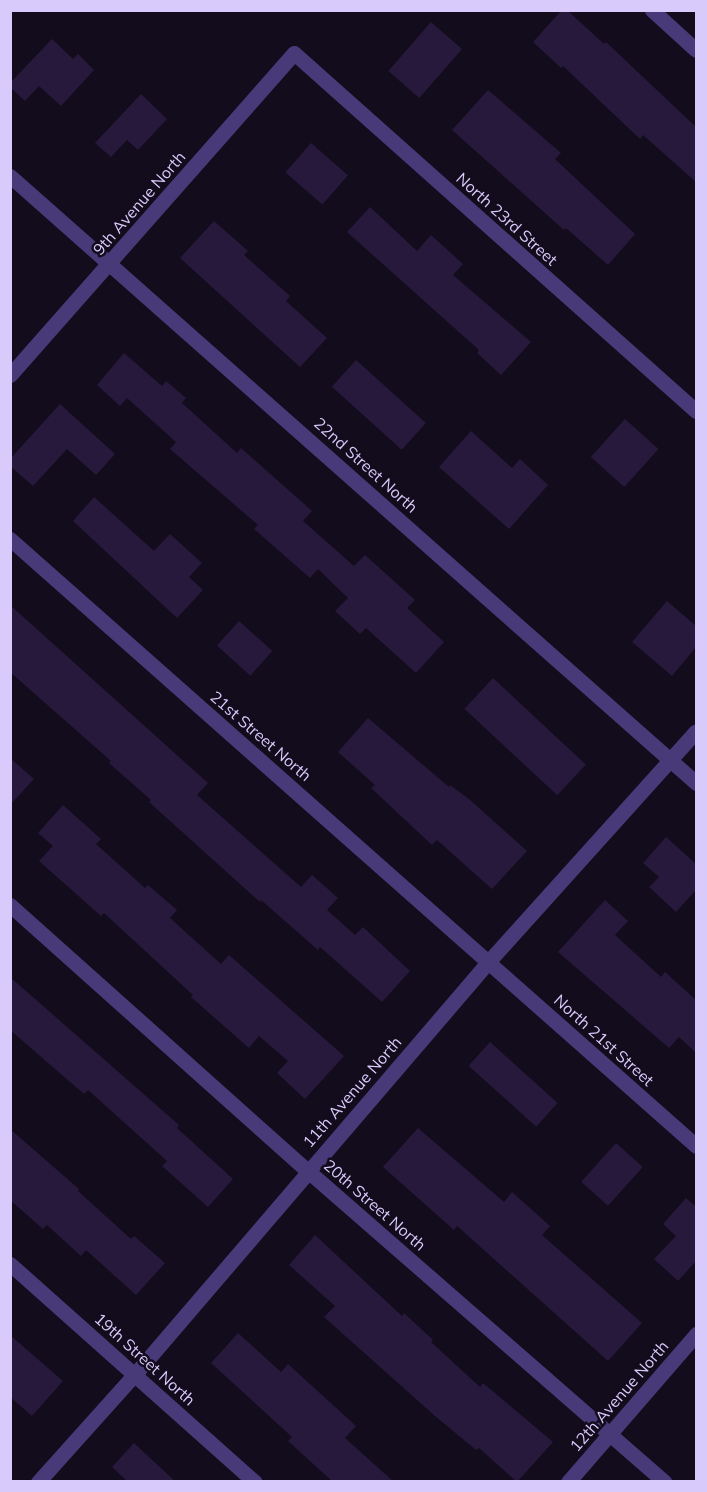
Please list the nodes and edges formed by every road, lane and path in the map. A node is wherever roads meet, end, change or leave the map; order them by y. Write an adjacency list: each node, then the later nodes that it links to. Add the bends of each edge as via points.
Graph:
1 (652, 10): 2 (street)
2 (696, 50)
3 (294, 53): 5 (street, 9th Avenue North); 7 (street, North 23rd Street)
4 (10, 176): 5 (street, 22nd Street North)
5 (110, 263): 6 (street, 9th Avenue North); 10 (street, 22nd Street North)
6 (10, 375)
7 (696, 411)
8 (10, 539): 13 (street, 21st Street North)
9 (696, 731): 10 (street, 11th Avenue North)
10 (670, 759): 11 (street, 22nd Street North); 13 (street, 11th Avenue North)
11 (696, 783)
12 (10, 905): 15 (street, 20th Street North)
13 (489, 961): 14 (street, North 21st Street); 15 (street, 11th Avenue North)
14 (696, 1146)
15 (308, 1171): 18 (street, 11th Avenue North); 19 (street, 20th Street North)
16 (10, 1264): 18 (street, 19th Street North)
17 (696, 1334): 19 (street, 12th Avenue North)
18 (135, 1374): 20 (street, 11th Avenue North); 21 (street, 19th Street North)
19 (611, 1433): 22 (street, 12th Avenue North); 23 (street, 20th Street North)
20 (38, 1482)
21 (255, 1482)
22 (568, 1482)
23 (665, 1482)

